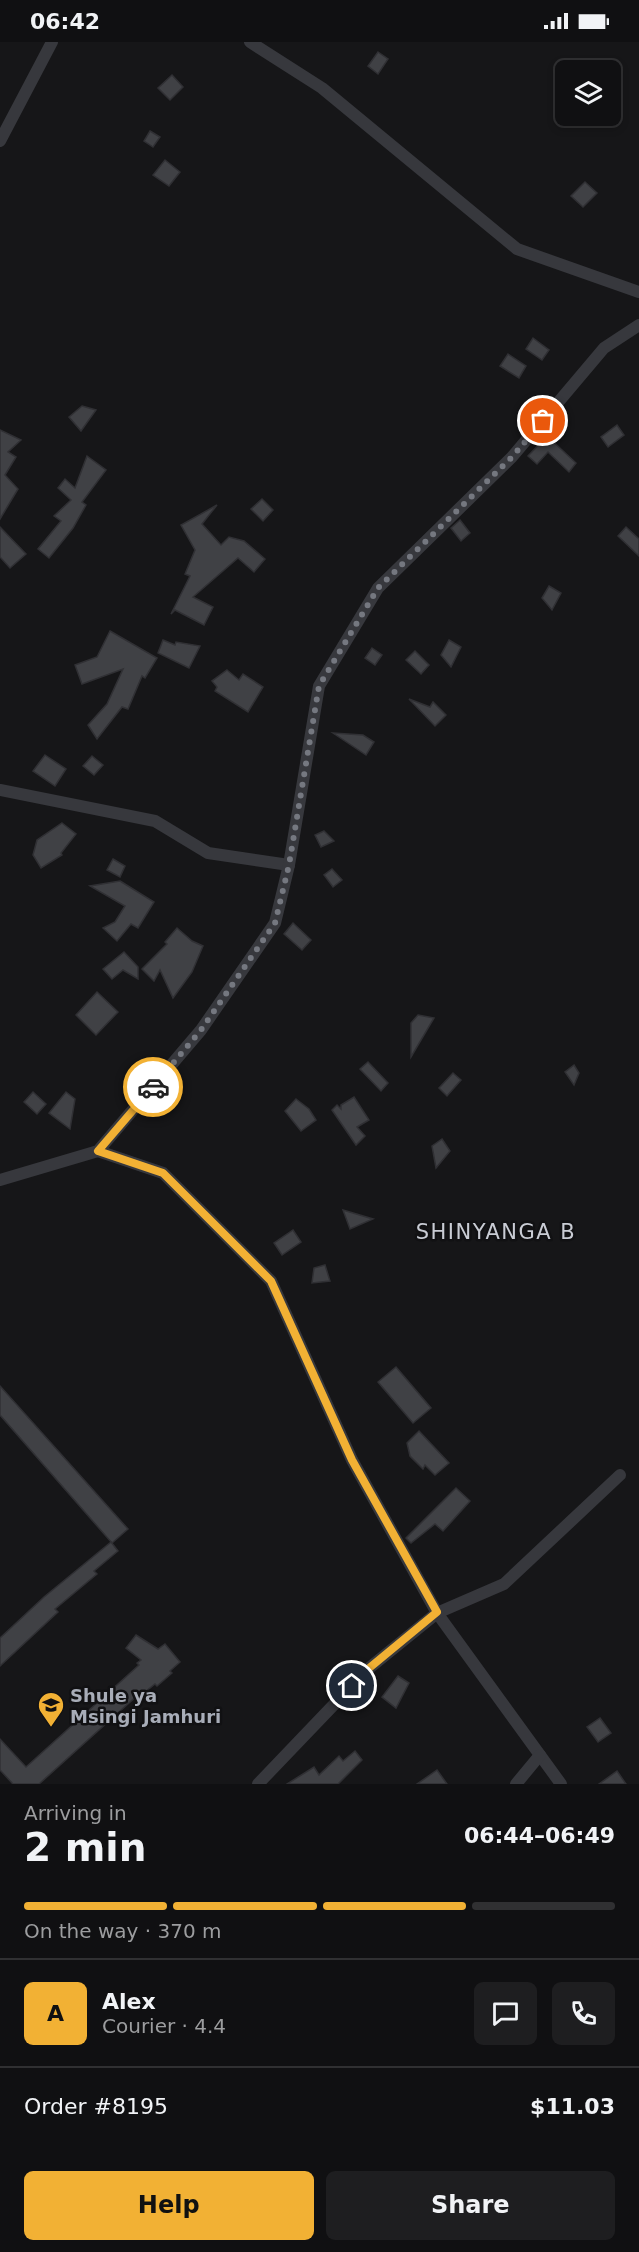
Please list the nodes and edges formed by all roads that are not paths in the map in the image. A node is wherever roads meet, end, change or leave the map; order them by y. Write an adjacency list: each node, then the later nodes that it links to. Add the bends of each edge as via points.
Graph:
1 (52, 42): 3 (street)
2 (250, 42): 4 (street, via 322,88 517,249)
3 (0, 141)
4 (639, 292)
5 (639, 325): 7 (street, via 604,348 512,457 378,588 319,686)
6 (0, 790): 7 (street, via 155,821 208,853)
7 (289, 865): 8 (street, via 275,923 201,1030)
8 (98, 1151): 9 (street); 11 (street, via 163,1173 271,1281 352,1460)
9 (0, 1180)
10 (620, 1475): 11 (street, via 504,1584)
11 (437, 1612): 12 (street); 13 (street, via 368,1669)
12 (540, 1755): 14 (street); 15 (street)
13 (258, 1784)
14 (516, 1784)
15 (561, 1784)

